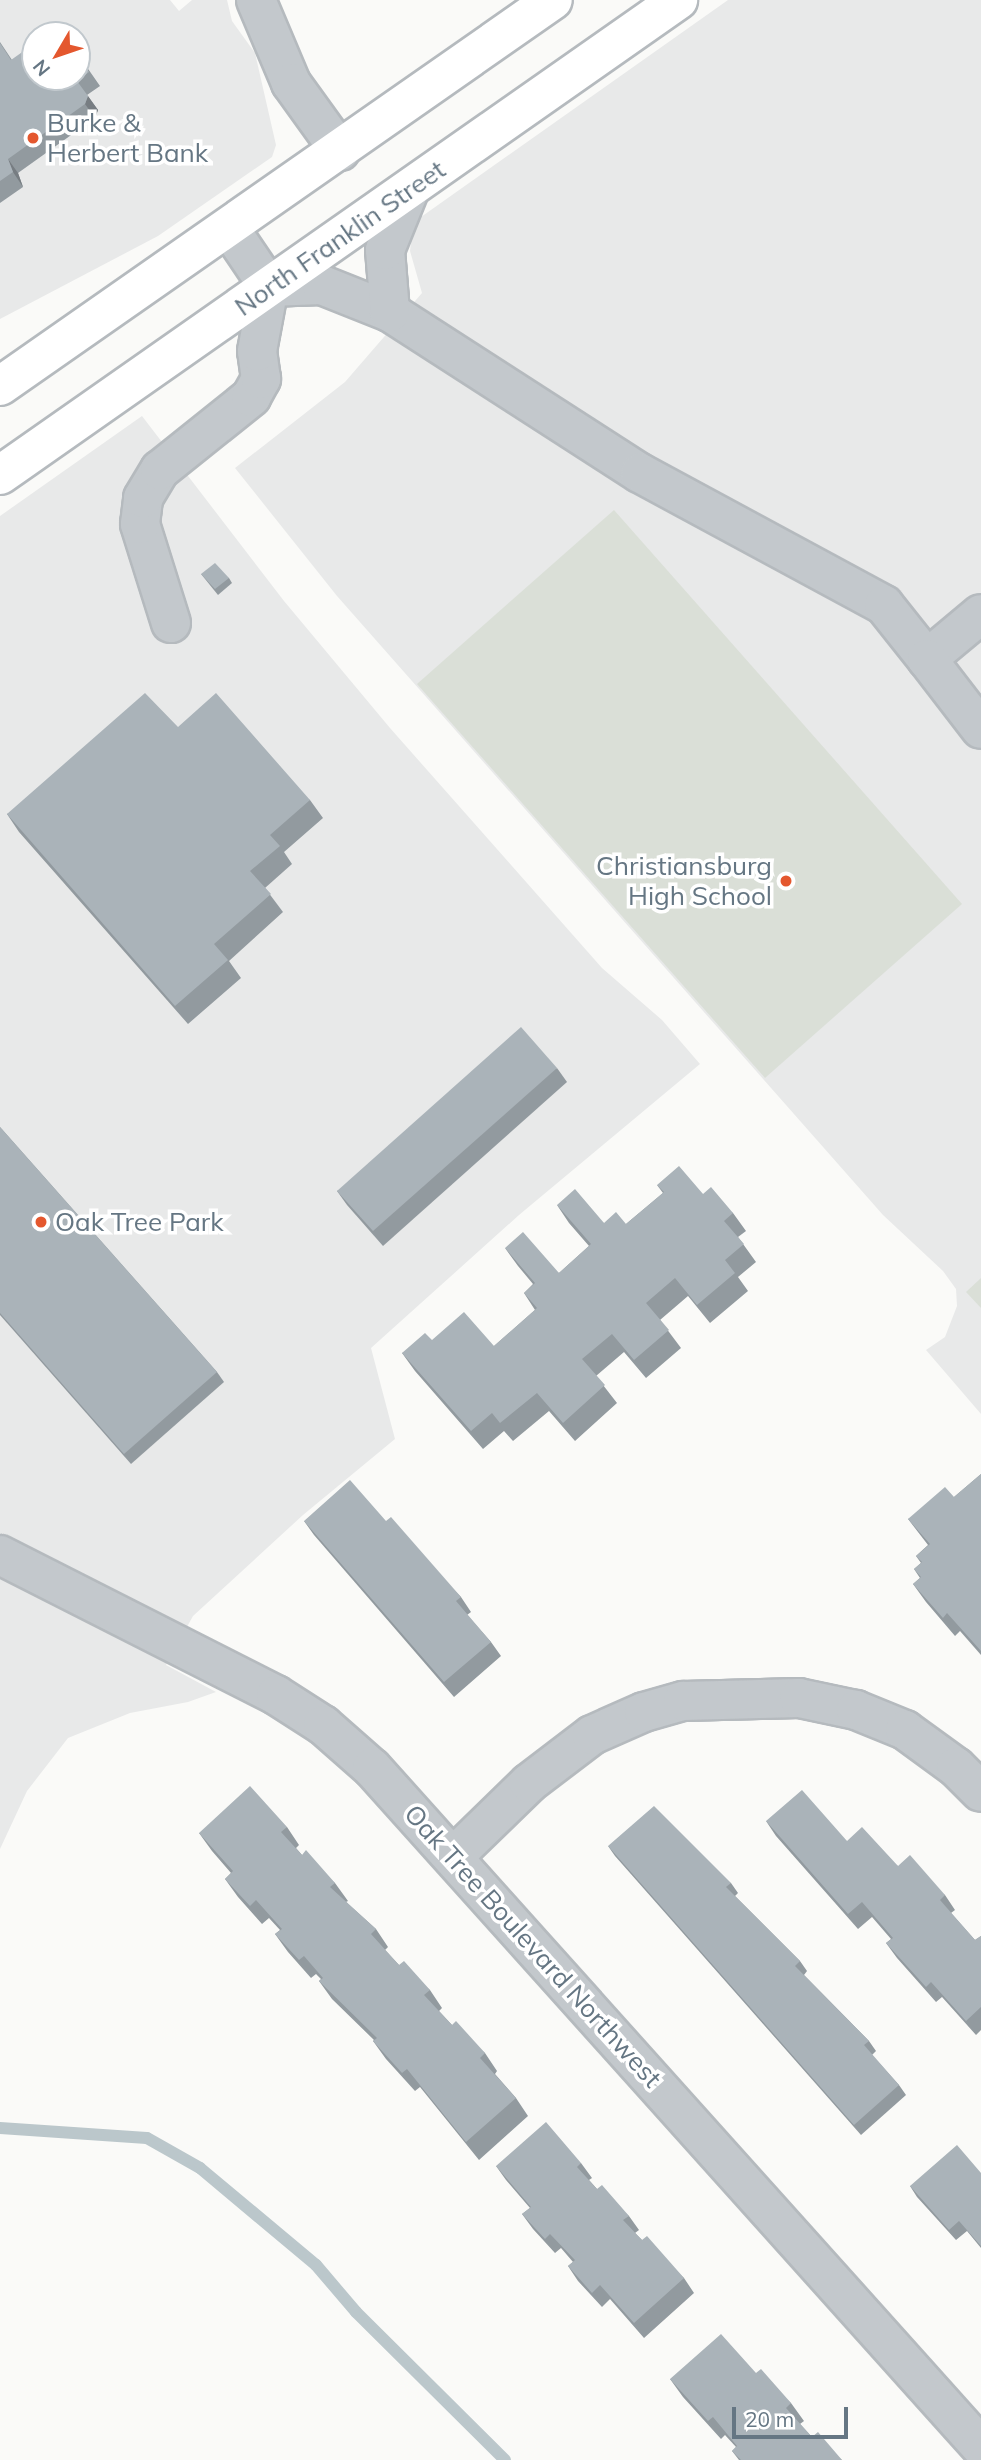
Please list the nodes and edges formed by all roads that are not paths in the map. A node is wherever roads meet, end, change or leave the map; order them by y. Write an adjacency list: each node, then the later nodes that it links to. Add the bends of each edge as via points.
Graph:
1 (256, 0): 4 (street, via 290,83)
2 (552, 0): 4 (main road)
3 (678, 0): 5 (main road, North Franklin Street)
4 (340, 151): 6 (main road)
5 (409, 191): 7 (main road, North Franklin Street); 8 (street, via 385,250)
6 (229, 228): 7 (street); 9 (main road)
7 (269, 287): 8 (street, via 323,285); 10 (main road, North Franklin Street); 12 (street, via 257,351 258,389 160,470 143,498 140,524)
8 (390, 312): 13 (street, via 640,473 884,605)
9 (0, 386)
10 (0, 475)
11 (981, 614): 13 (street)
12 (170, 623)
13 (927, 659): 14 (street)
14 (981, 729)
15 (0, 1555): 17 (street, Oak Tree Boulevard Northwest, via 276,1695 323,1725 372,1768)
16 (981, 1793): 17 (street, via 956,1767 905,1730 856,1710 799,1698 683,1701 592,1735 529,1783)
17 (453, 1857): 18 (street, Oak Tree Boulevard Northwest)
18 (981, 2447)

